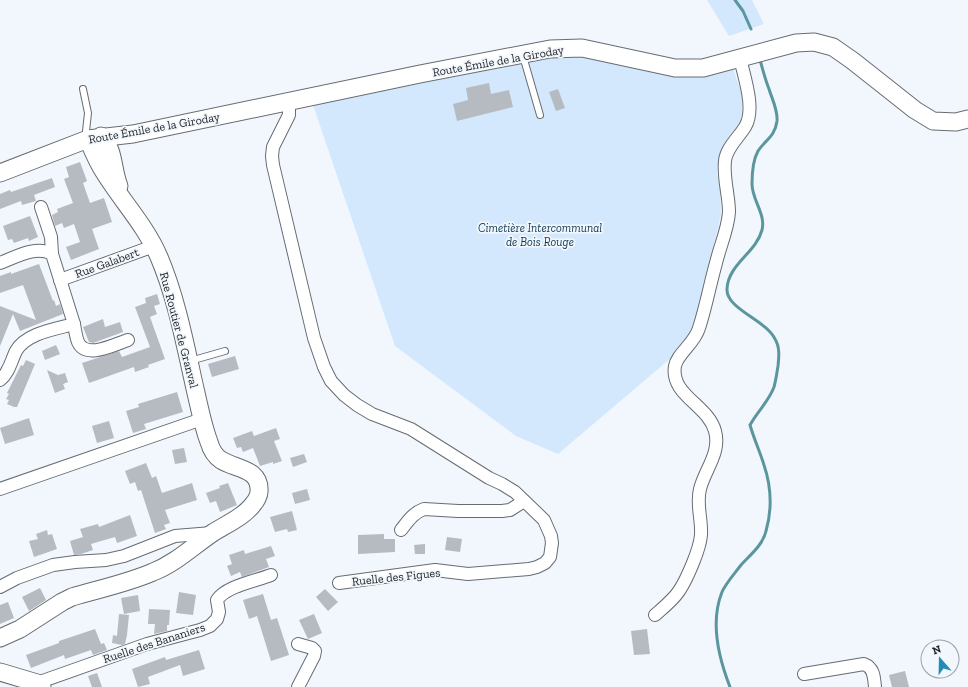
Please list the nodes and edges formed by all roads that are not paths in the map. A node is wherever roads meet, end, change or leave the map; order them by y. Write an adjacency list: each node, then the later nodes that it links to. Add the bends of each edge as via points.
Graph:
1 (523, 54): 2 (main road, Route Émile de la Giroday, via 550,49 582,48 675,68 703,68); 4 (main road, Route Émile de la Giroday); 5 (lane)
2 (740, 58): 6 (main road, Route Émile de la Giroday, via 796,43 814,42 834,47 932,121 956,122); 30 (street, via 750,117 725,159 728,222 699,328 694,340 675,364 674,374 683,392 711,421 715,431 716,451 699,491 701,536 695,558 678,592)
3 (83, 89): 8 (lane, via 88,114 86,131)
4 (289, 102): 7 (main road, Route Émile de la Giroday); 24 (street, via 289,115 273,147 273,165 314,338 331,381 357,406 411,429 509,488)
5 (540, 115)
6 (968, 119)
7 (133, 134): 8 (main road, Route Émile de la Giroday); 9 (main road, via 118,142)
8 (95, 138): 9 (main road, Rue Routier de Granval, via 107,142); 10 (main road, Route Émile de la Giroday); 11 (main road, Rue Routier de Granval, via 102,168)
9 (112, 156): 11 (main road, Rue Routier de Granval, via 116,180)
10 (0, 173)
11 (126, 202): 13 (main road, Rue Routier de Granval)
12 (41, 207): 14 (street, Rue Galabert, via 51,237)
13 (154, 246): 16 (street, Rue Galabert); 20 (main road, Rue Routier de Granval, via 166,274)
14 (52, 254): 15 (street, via 46,250 37,250); 16 (street, Rue Galabert)
15 (0, 263)
16 (60, 280): 17 (street, Rue Galabert)
17 (74, 324): 18 (street, Rue Galabert, via 79,343 87,351); 21 (street, via 24,341 6,375)
18 (128, 340)
19 (225, 351): 20 (lane)
20 (188, 361): 22 (main road, Rue Routier de Granval)
21 (0, 380)
22 (202, 419): 23 (street); 26 (main road, Rue Routier de Granval, via 210,445 217,457 252,474 257,480 259,492 255,502 244,513)
23 (0, 489)
24 (524, 501): 25 (street, via 502,512 419,511 411,516); 28 (street, Ruelle des Figues, via 544,520 551,536 550,557 537,567 468,574 436,570)
25 (401, 530)
26 (212, 533): 29 (street, via 175,536 124,556 106,560 52,565); 31 (main road, Rue Routier de Granval, via 182,556 155,571 72,597 20,629)
27 (271, 575): 35 (street, Ruelle des Bananiers, via 232,588 220,595 217,600 217,619 210,626 147,644)
28 (339, 583)
29 (0, 587)
30 (655, 615)
31 (0, 638)
32 (298, 644): 36 (street, via 315,651)
33 (0, 672): 35 (main road)
34 (804, 674): 37 (street, via 864,664 872,670)
35 (40, 685)
36 (298, 687)
37 (875, 687)

